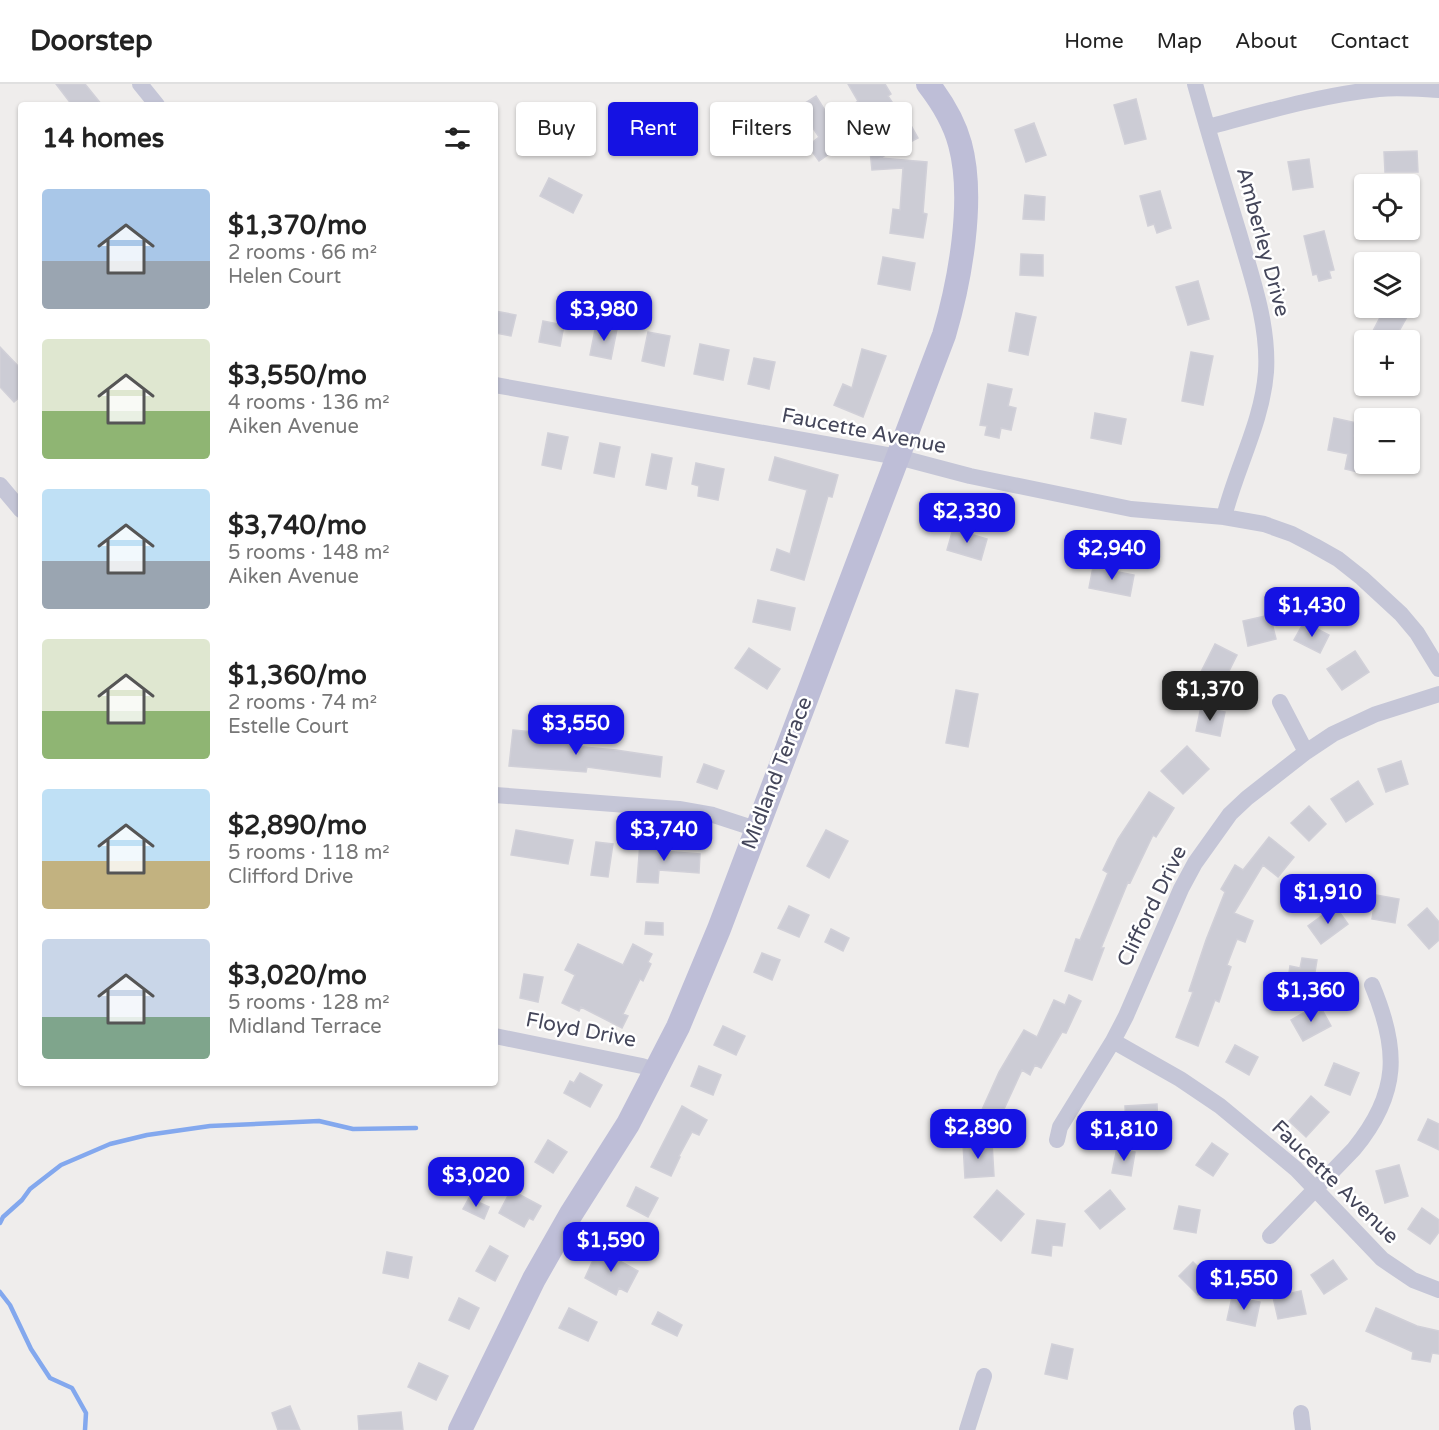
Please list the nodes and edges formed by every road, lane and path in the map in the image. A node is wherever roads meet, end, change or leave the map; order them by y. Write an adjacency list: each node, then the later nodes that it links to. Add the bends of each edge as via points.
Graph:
1 (140, 84): 5 (street)
2 (928, 84): 8 (street, Midland Terrace, via 946,109 960,144 965,180 962,250 944,335)
3 (1195, 84): 6 (street, Amberley Drive)
4 (1439, 90): 6 (street, via 1381,89 1344,94)
5 (155, 102)
6 (1208, 127): 11 (street, Amberley Drive, via 1257,294 1266,370 1257,417)
7 (498, 386): 8 (street, Faucette Avenue)
8 (898, 457): 11 (street, Faucette Avenue, via 1131,509); 17 (street, Midland Terrace)
9 (0, 485): 10 (street)
10 (18, 506)
11 (1224, 517): 12 (street, via 1292,534 1338,559 1401,614)
12 (1439, 669)
13 (1439, 694): 15 (street, Clifford Drive, via 1354,723)
14 (1280, 702): 15 (street)
15 (1306, 752): 20 (street, Clifford Drive, via 1247,798 1212,837 1168,914)
16 (498, 795): 17 (street, via 679,809)
17 (756, 829): 21 (street, Midland Terrace, via 704,969)
18 (1372, 985): 23 (street, via 1391,1044 1383,1104 1366,1134)
19 (498, 1037): 21 (street, Floyd Drive)
20 (1113, 1041): 22 (street, Clifford Drive, via 1060,1127); 23 (street, Faucette Avenue, via 1220,1106)
21 (657, 1071): 27 (street, Midland Terrace, via 534,1279)
22 (1057, 1140)
23 (1314, 1189): 24 (street); 25 (street, Faucette Avenue, via 1382,1259 1413,1280)
24 (1270, 1236)
25 (1439, 1290)
26 (984, 1376): 28 (street)
27 (460, 1430)
28 (967, 1430)

